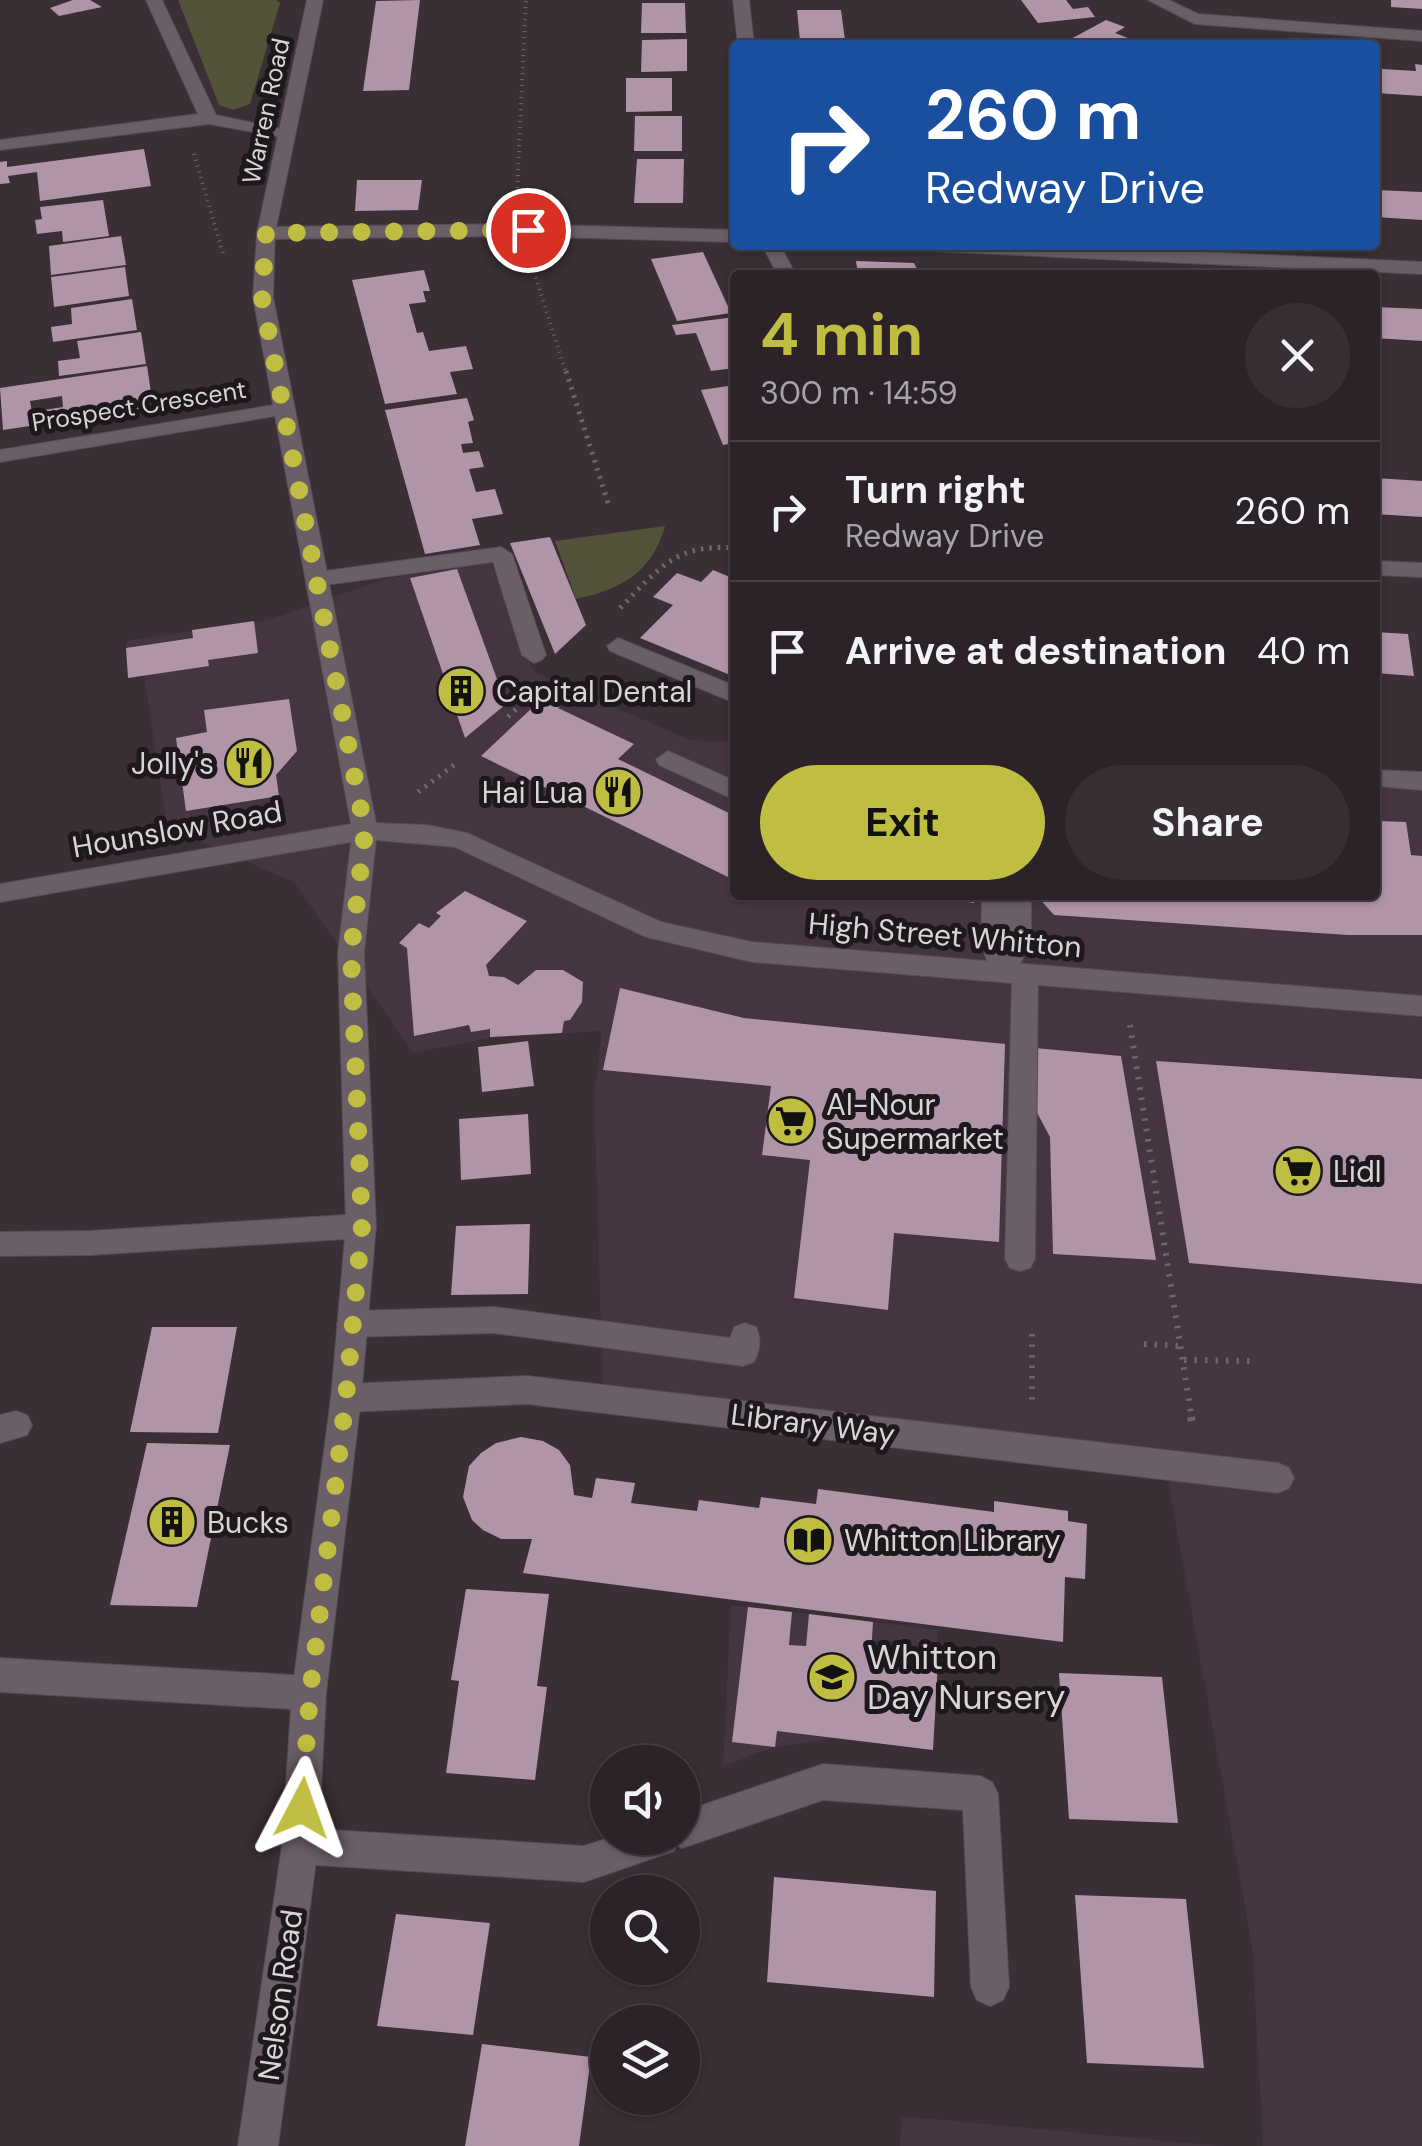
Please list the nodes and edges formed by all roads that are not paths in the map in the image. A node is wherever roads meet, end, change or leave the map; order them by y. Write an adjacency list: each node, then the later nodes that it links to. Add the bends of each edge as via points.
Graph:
1 (154, 0): 7 (street)
2 (315, 0): 8 (street, Warren Road)
3 (741, 0): 6 (street)
4 (1156, 0): 5 (street, via 1195,20)
5 (1422, 36)
6 (745, 40)
7 (209, 120): 8 (street); 9 (street)
8 (285, 135): 10 (street, Warren Road)
9 (0, 145)
10 (266, 233): 11 (street); 14 (street, Nelson Road, via 262,298)
11 (730, 236)
12 (1038, 250): 13 (street)
13 (1422, 268)
14 (286, 409): 15 (street, Prospect Crescent); 18 (street, Nelson Road)
15 (0, 456)
16 (1380, 568): 17 (street)
17 (1422, 570)
18 (318, 578): 20 (street, via 501,554); 26 (street, Nelson Road)
19 (618, 646): 21 (street)
20 (534, 655)
21 (730, 693)
22 (668, 759): 25 (street)
23 (1380, 778): 24 (street)
24 (1422, 781)
25 (730, 789)
26 (365, 831): 27 (street, Hounslow Road); 30 (street, High Street Whitton, via 458,839 656,930 752,952); 32 (street, Nelson Road, via 351,953)
27 (0, 893)
28 (995, 900): 30 (street, via 993,934)
29 (1018, 900): 30 (street)
30 (1014, 974): 31 (street, High Street Whitton); 34 (street)
31 (1422, 1006)
32 (362, 1226): 33 (street); 35 (street, Nelson Road)
33 (0, 1244)
34 (1020, 1259)
35 (352, 1324): 36 (street, via 494,1320 743,1352); 37 (street, Nelson Road)
36 (745, 1336)
37 (346, 1398): 38 (street, Library Way, via 528,1390); 40 (street, Nelson Road)
38 (1278, 1478)
39 (0, 1674): 40 (street)
40 (310, 1693): 42 (street, Nelson Road)
41 (700, 1824): 44 (street, via 823,1782 980,1794)
42 (300, 1846): 43 (street, via 584,1864); 45 (street, Nelson Road)
43 (611, 1855)
44 (990, 1987)
45 (258, 2146)

